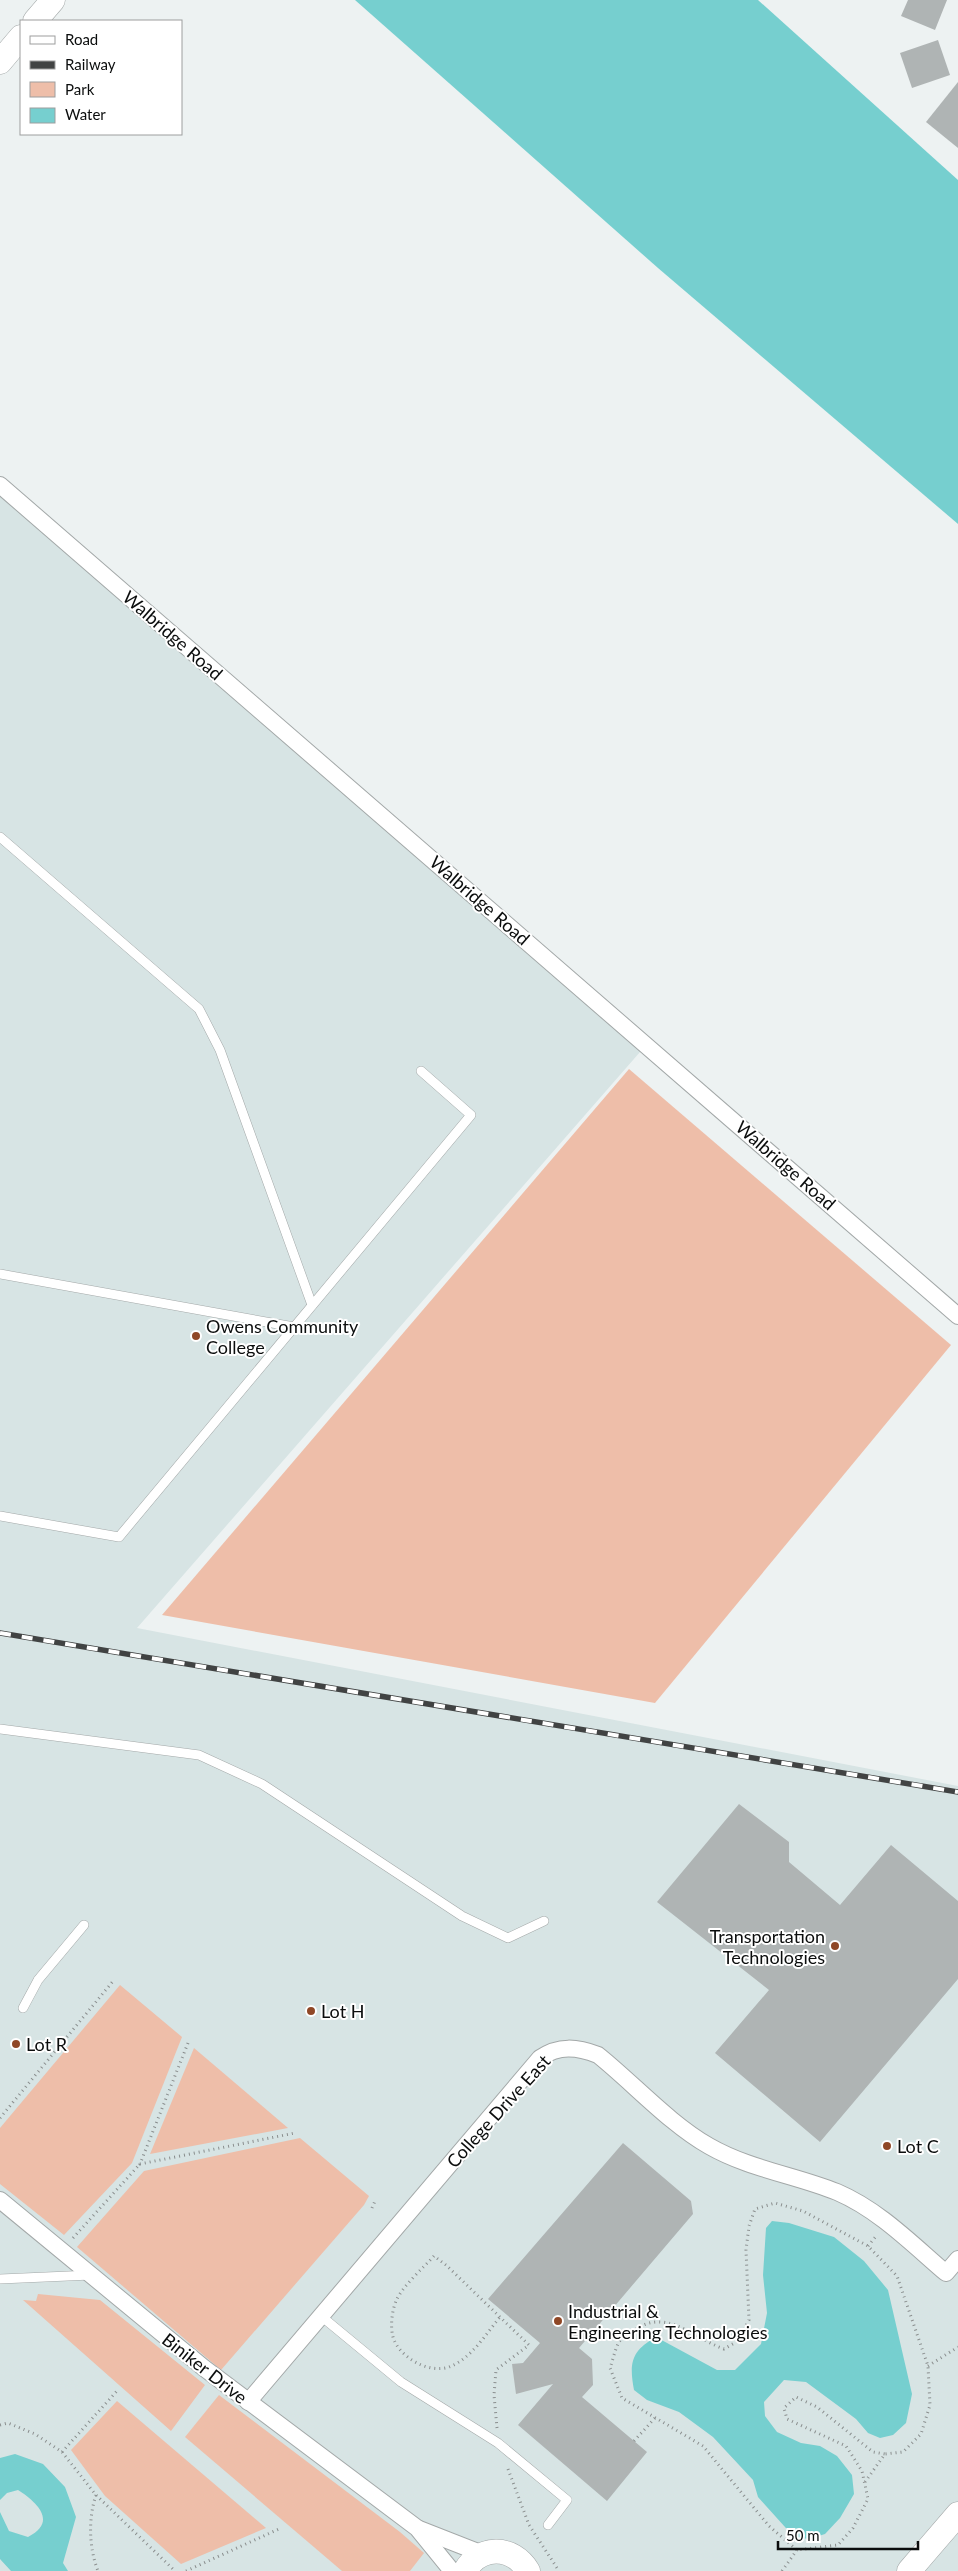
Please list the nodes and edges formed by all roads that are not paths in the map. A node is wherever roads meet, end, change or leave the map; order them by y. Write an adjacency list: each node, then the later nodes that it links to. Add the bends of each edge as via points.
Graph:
1 (53, 0): 2 (street)
2 (36, 20)
3 (20, 38): 4 (street)
4 (0, 62)
5 (0, 486): 10 (street, Walbridge Road)
6 (0, 837): 9 (lane, via 199,1009 220,1050)
7 (421, 1071): 9 (lane, via 471,1115)
8 (0, 1274): 11 (lane)
9 (312, 1305): 11 (lane)
10 (958, 1316)
11 (294, 1327): 12 (lane, via 119,1536)
12 (0, 1516)
13 (0, 1729): 14 (lane, via 199,1756 262,1784 462,1916 508,1938)
14 (544, 1921)
15 (84, 1925): 16 (lane, via 38,1980)
16 (23, 2008)
17 (0, 2200): 19 (street, Biniker Drive)
18 (958, 2259): 21 (street, College Drive East, via 946,2273 862,2205 837,2193 770,2173 708,2146 598,2054 566,2048 552,2050 540,2058)
19 (92, 2275): 20 (lane); 22 (street, Biniker Drive)
20 (0, 2279)
21 (321, 2316): 22 (street, College Drive East); 24 (lane, via 402,2382 498,2443 567,2500)
22 (248, 2402): 25 (street, Biniker Drive)
23 (958, 2514): 30 (street)
24 (548, 2525)
25 (417, 2528): 26 (street, Biniker Drive); 27 (street, Biniker Drive)
26 (483, 2554): 28 (street); 29 (street, via 501,2551 512,2554)
27 (452, 2571)
28 (465, 2571)
29 (528, 2571)
30 (909, 2571)

